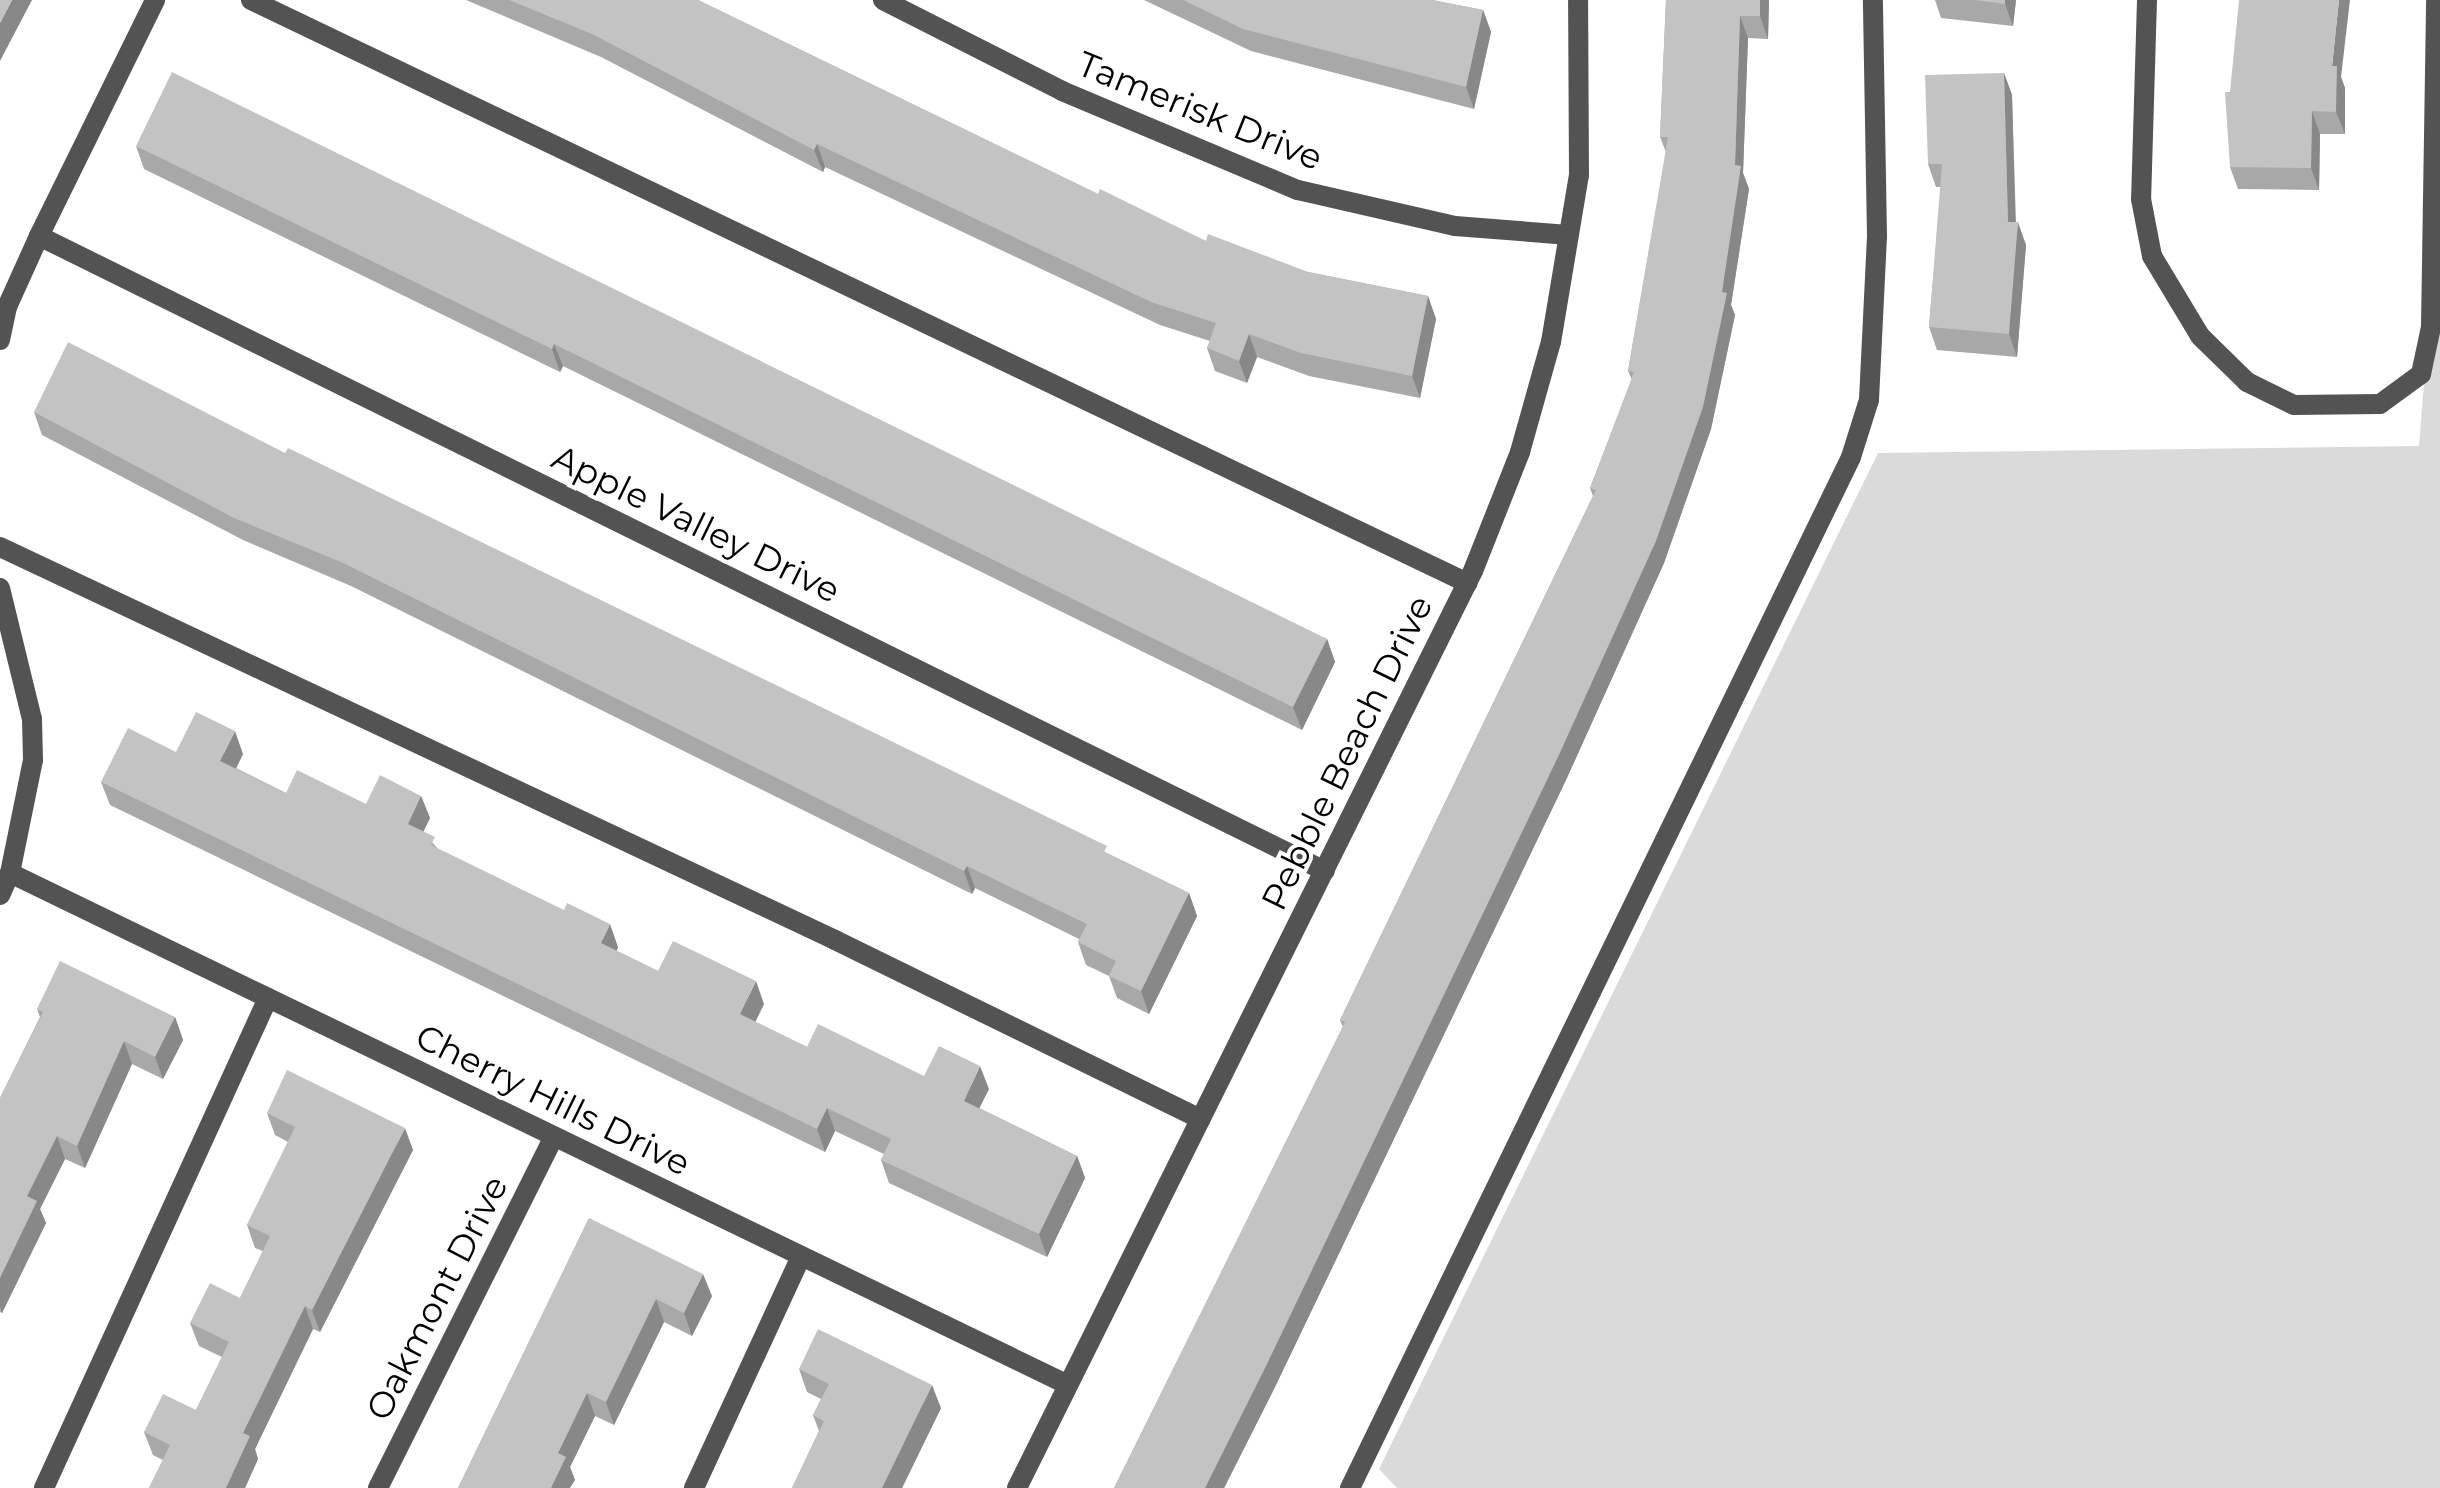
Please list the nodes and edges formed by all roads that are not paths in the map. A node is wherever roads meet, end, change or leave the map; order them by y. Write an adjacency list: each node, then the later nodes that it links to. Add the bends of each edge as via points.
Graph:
1 (155, 0): 9 (street)
2 (251, 0): 12 (street)
3 (883, 0): 8 (street, Tamerisk Drive, via 1062,91 1298,190 1455,226)
4 (1578, 0): 8 (street, Pebble Beach Drive, via 1579,175)
5 (1872, 0): 26 (street, via 1877,236 1869,400 1852,457)
6 (2147, 0): 7 (street, via 2141,199 2152,256 2200,336 2247,382 2294,406 2380,404 2421,374 2432,327)
7 (2436, 0)
8 (1569, 235): 12 (street, Pebble Beach Drive, via 1551,342 1520,452)
9 (38, 236): 10 (street, via 6,307); 14 (street, Apple Valley Drive)
10 (0, 340)
11 (0, 548): 18 (street, via 836,940)
12 (1467, 584): 14 (street, Pebble Beach Drive)
13 (0, 588): 15 (street, via 32,718 30,790)
14 (1325, 871): 18 (street, Pebble Beach Drive)
15 (10, 873): 16 (street); 17 (street, Cherry Hills Drive)
16 (0, 895)
17 (268, 998): 19 (street, Cherry Hills Drive); 22 (street)
18 (1201, 1120): 21 (street, Pebble Beach Drive)
19 (554, 1137): 20 (street, Cherry Hills Drive); 23 (street, Oakmont Drive)
20 (801, 1256): 21 (street, Cherry Hills Drive); 24 (street)
21 (1068, 1385): 25 (street, Pebble Beach Drive)
22 (44, 1488)
23 (378, 1488)
24 (694, 1488)
25 (1017, 1488)
26 (1350, 1488)

